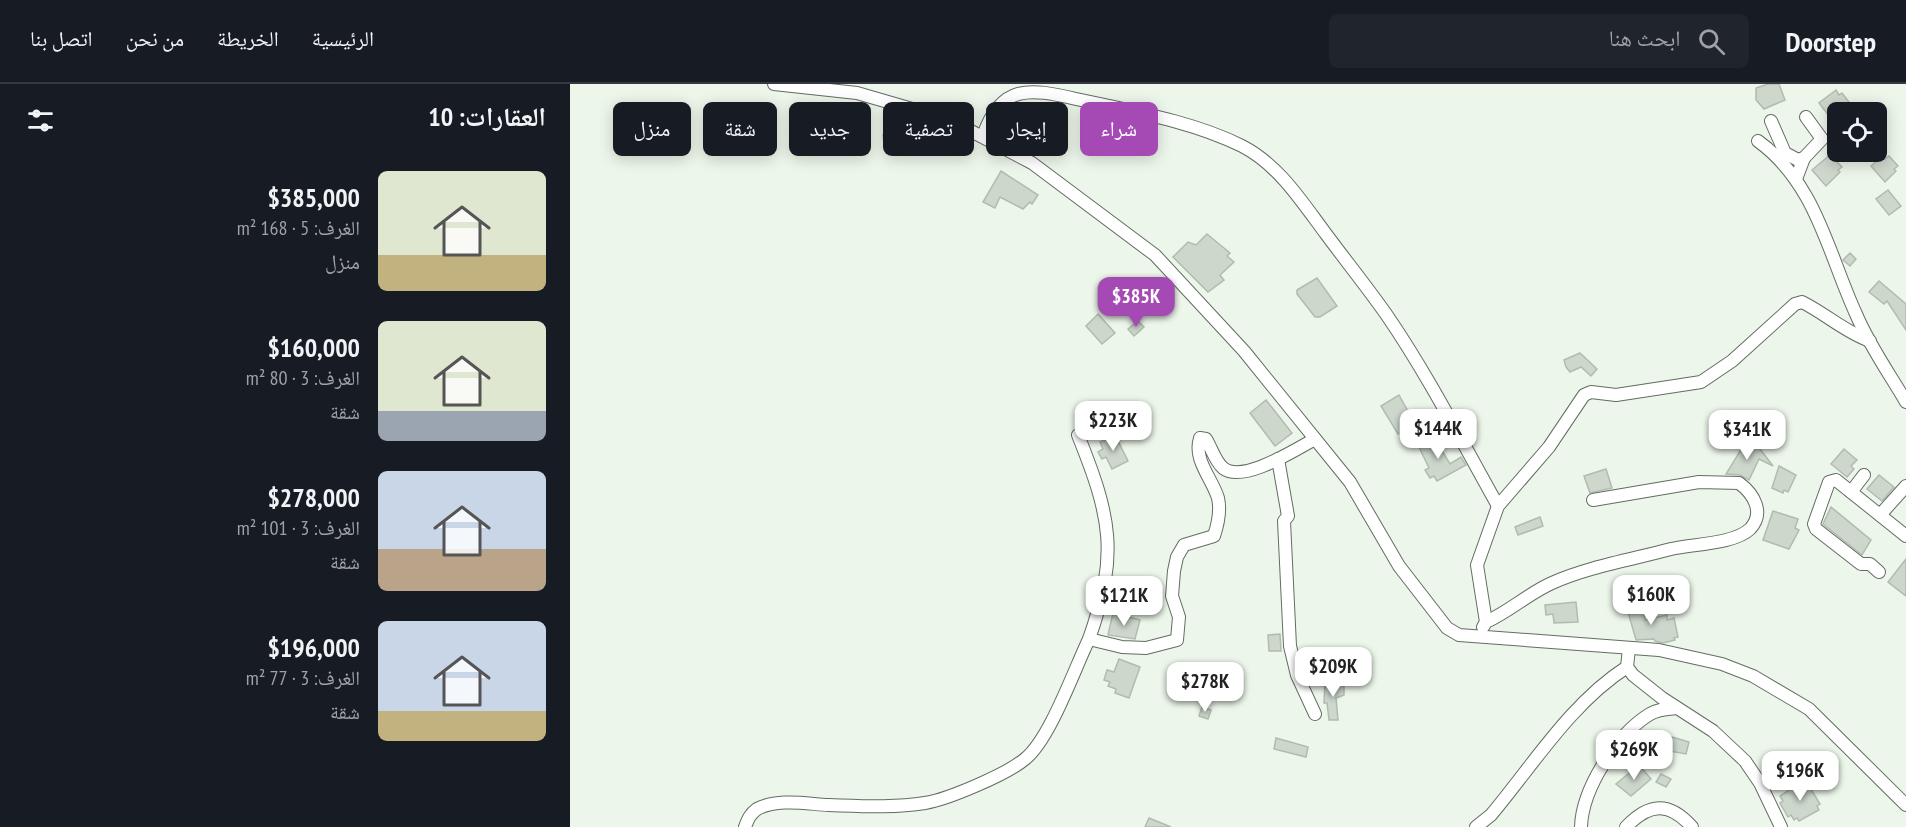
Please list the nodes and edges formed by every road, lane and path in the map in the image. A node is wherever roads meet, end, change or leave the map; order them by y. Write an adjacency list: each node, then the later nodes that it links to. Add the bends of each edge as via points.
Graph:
1 (774, 84): 5 (street, via 857,93 928,113)
2 (1036, 87): 5 (street, via 1004,101 991,113); 18 (street, via 1202,131 1243,147 1271,166 1386,315 1436,394)
3 (1806, 117): 7 (street, via 1822,139)
4 (1772, 120): 7 (street, via 1785,153 1798,160)
5 (983, 136): 12 (street, via 1032,162 1155,255 1244,351)
6 (1758, 141): 8 (street)
7 (1804, 158): 8 (street)
8 (1796, 179): 9 (street, via 1811,202)
9 (1870, 341): 10 (street); 18 (street, via 1850,334 1802,302 1701,382 1616,395 1584,395 1550,447)
10 (1906, 402)
11 (1077, 435): 24 (street, via 1096,479 1109,537 1104,594)
12 (1316, 439): 13 (street); 23 (street, via 1350,482 1399,566 1447,628 1460,635)
13 (1278, 459): 24 (street, via 1234,472 1222,467 1206,439 1200,438 1200,459 1218,499 1219,521 1214,536 1184,545 1177,557 1172,596 1179,617 1177,640 1146,648); 28 (street, via 1288,516 1284,521 1290,646 1297,675)
14 (1864, 475): 16 (street)
15 (1906, 486): 19 (street)
16 (1851, 492): 19 (street); 21 (street, via 1836,480 1829,482 1814,524 1816,530 1861,564 1870,564)
17 (1593, 500): 22 (street, via 1699,482 1739,483 1752,497 1758,514 1741,536 1685,546 1554,582)
18 (1498, 506): 22 (street, via 1477,565)
19 (1880, 515): 20 (street)
20 (1906, 536)
21 (1879, 572)
22 (1486, 622): 23 (street)
23 (1479, 637): 25 (street)
24 (1089, 639): 30 (street, via 1045,733 1035,750 1016,766 926,803 782,803 750,814)
25 (1629, 648): 26 (street); 29 (street, via 1691,655 1722,663 1769,684 1809,709)
26 (1627, 667): 27 (street, via 1649,689); 31 (street, via 1580,705 1491,815)
27 (1677, 708): 32 (street, via 1649,714 1614,748 1597,774); 35 (street, via 1713,731 1745,761)
28 (1316, 714)
29 (1906, 805)
30 (745, 827)
31 (1476, 827)
32 (1581, 827)
33 (1626, 827): 34 (street, via 1647,809 1660,807)
34 (1692, 827)
35 (1781, 827)

